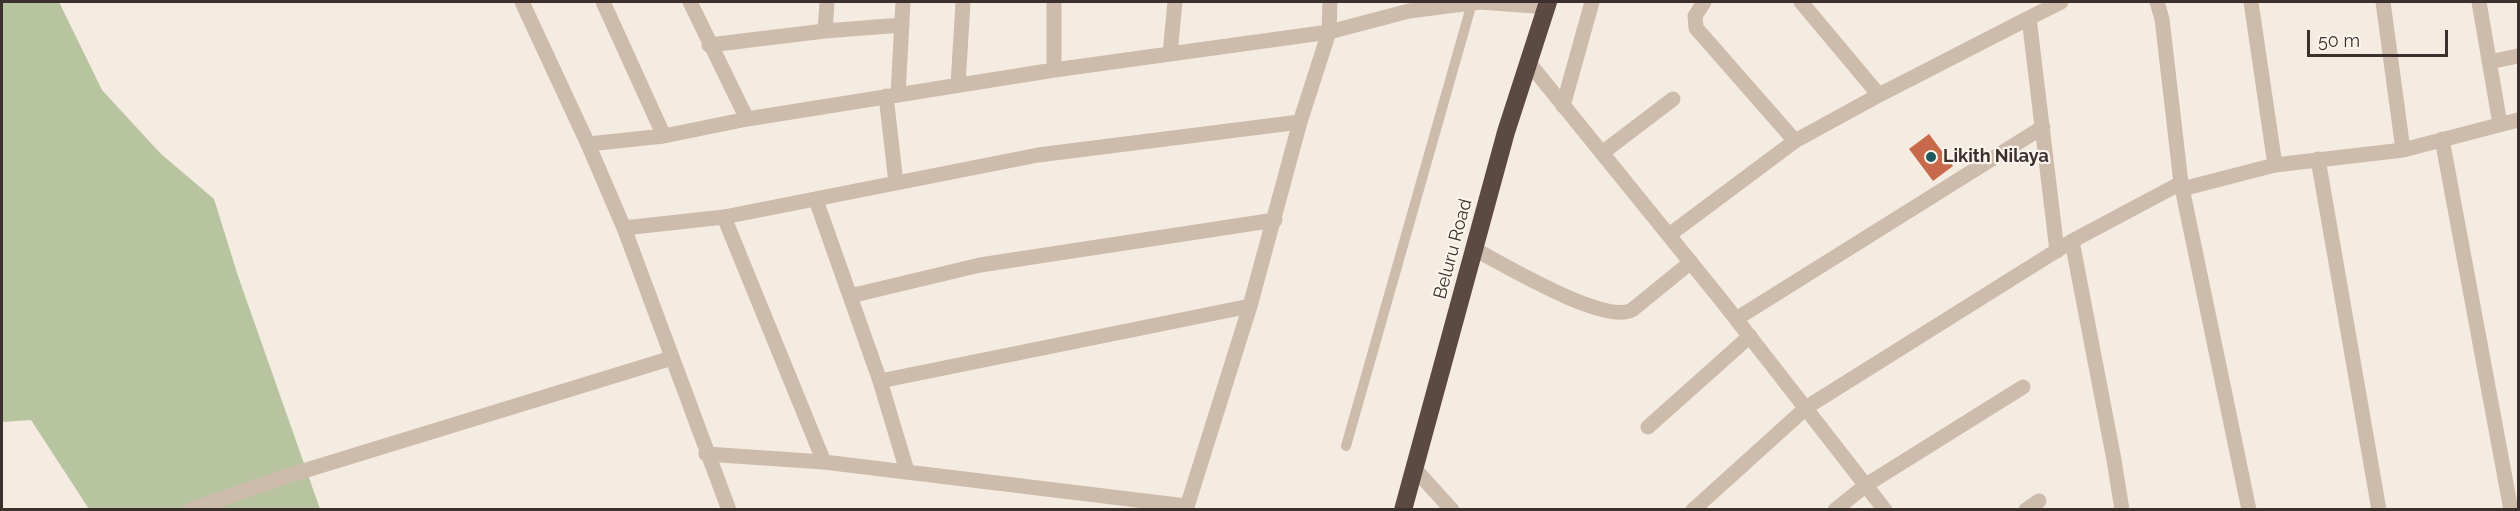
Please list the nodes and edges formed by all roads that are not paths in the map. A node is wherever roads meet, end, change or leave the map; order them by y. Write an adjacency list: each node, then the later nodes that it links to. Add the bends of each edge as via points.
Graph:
1 (522, 2): 43 (street)
2 (603, 2): 40 (street)
3 (690, 2): 24 (street)
4 (827, 2): 22 (street)
5 (903, 2): 21 (street)
6 (963, 2): 30 (street)
7 (1054, 2): 29 (street)
8 (1175, 2): 25 (street)
9 (1330, 2): 23 (street)
10 (1477, 2): 19 (street); 23 (street, via 1409,11); 68 (lane)
11 (1592, 2): 34 (street)
12 (1704, 2): 42 (street, via 1695,16 1696,28)
13 (1801, 2): 31 (street)
14 (2157, 2): 49 (street)
15 (2251, 2): 47 (street)
16 (2384, 2): 44 (street)
17 (2479, 2): 27 (street)
18 (2050, 3): 20 (street)
19 (1548, 4): 28 (highway, Beluru Road)
20 (2029, 18): 31 (street); 39 (street)
21 (902, 25): 22 (street); 32 (street)
22 (825, 31): 24 (street)
23 (1329, 32): 25 (street); 37 (street)
24 (709, 45): 35 (street)
25 (1170, 54): 29 (street)
26 (2518, 56): 27 (street)
27 (2489, 62): 38 (street)
28 (1529, 63): 34 (street); 56 (highway, Beluru Road)
29 (1054, 69): 30 (street)
30 (958, 85): 32 (street)
31 (1879, 94): 42 (street)
32 (892, 96): 35 (street); 48 (street)
33 (1673, 99): 45 (street)
34 (1563, 106): 45 (street)
35 (747, 119): 40 (street)
36 (2518, 120): 38 (street)
37 (1300, 122): 48 (street, via 1038,155); 52 (street)
38 (2500, 124): 41 (street)
39 (2043, 128): 57 (street); 61 (street)
40 (664, 136): 43 (street)
41 (2442, 140): 44 (street); 85 (street)
42 (1795, 141): 54 (street)
43 (588, 144): 53 (street)
44 (2403, 150): 46 (street)
45 (1602, 153): 54 (street)
46 (2318, 159): 47 (street); 84 (street)
47 (2275, 165): 49 (street)
48 (896, 183): 50 (street)
49 (2182, 186): 55 (street); 83 (street)
50 (816, 200): 51 (street); 59 (street)
51 (724, 217): 53 (street); 70 (street)
52 (1275, 220): 59 (street, via 980,265); 60 (street)
53 (624, 228): 63 (street)
54 (1670, 235): 58 (street)
55 (2072, 241): 57 (street); 82 (street)
56 (1474, 249): 58 (street, via 1570,300 1616,313 1632,310); 71 (highway, Beluru Road)
57 (2057, 251): 66 (street)
58 (1690, 262): 61 (street)
59 (850, 296): 64 (street)
60 (1250, 306): 64 (street); 74 (street)
61 (1736, 319): 62 (street)
62 (1750, 336): 66 (street); 67 (street)
63 (672, 358): 69 (street); 75 (street)
64 (880, 381): 72 (street)
65 (2023, 387): 73 (street)
66 (1807, 407): 73 (street); 79 (street)
67 (1648, 427)
68 (1346, 446)
69 (706, 454): 70 (street); 76 (street)
70 (824, 462): 72 (street)
71 (1414, 468): 77 (highway, Beluru Road); 78 (street)
72 (908, 471): 74 (street)
73 (1866, 485): 80 (street); 81 (street)
74 (1186, 508)
75 (190, 510)
76 (729, 510)
77 (1403, 510)
78 (1452, 510)
79 (1693, 510)
80 (1835, 510)
81 (1885, 510)
82 (2122, 510)
83 (2249, 510)
84 (2379, 510)
85 (2511, 510)

